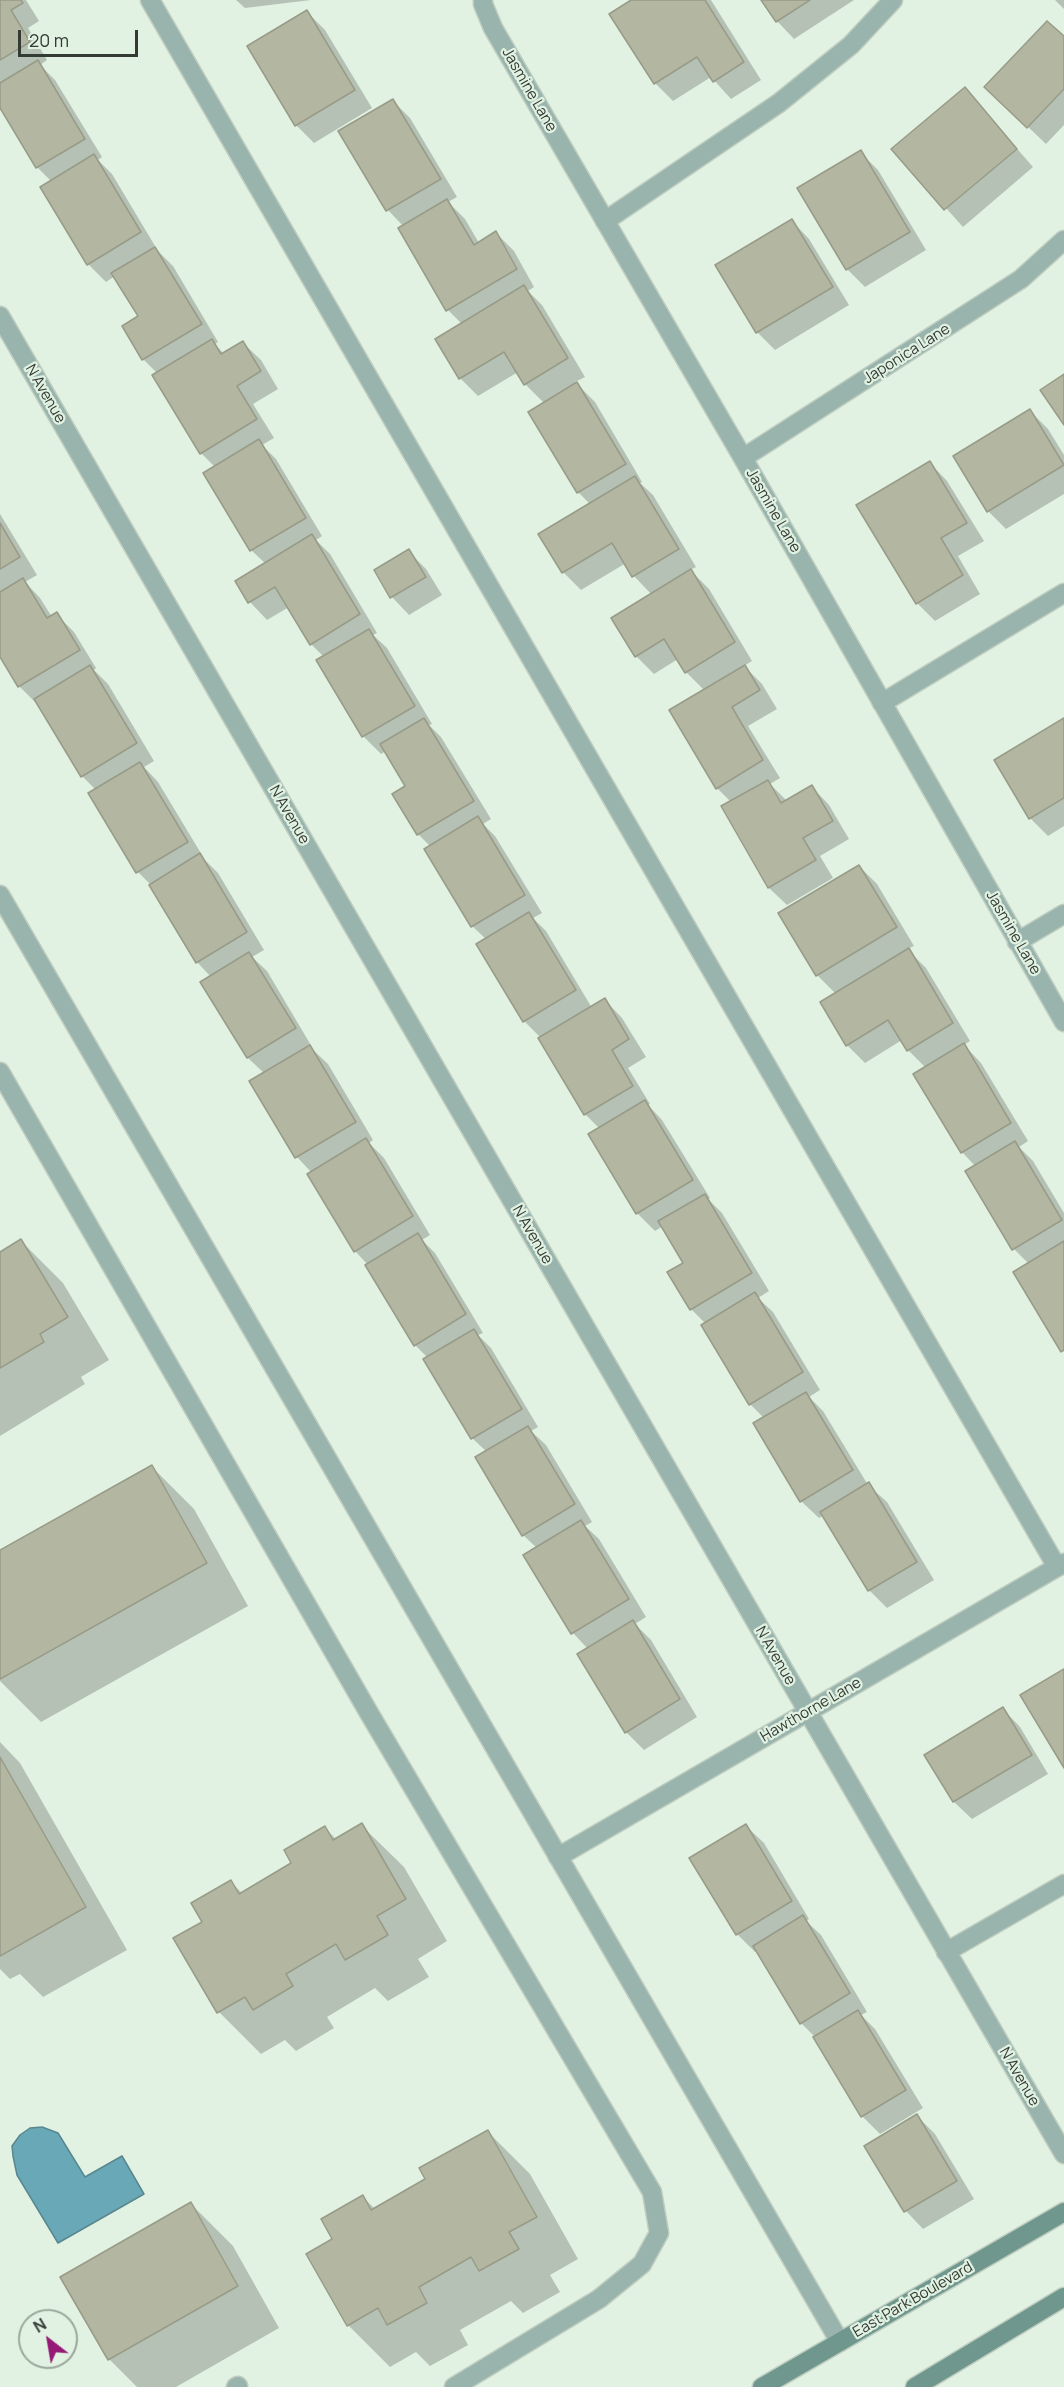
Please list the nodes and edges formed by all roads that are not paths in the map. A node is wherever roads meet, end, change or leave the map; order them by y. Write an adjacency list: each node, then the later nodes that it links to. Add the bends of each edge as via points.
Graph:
1 (150, 0): 15 (street)
2 (483, 0): 4 (street, Jasmine Lane, via 493,28)
3 (893, 0): 4 (street, via 851,45 779,103)
4 (605, 221): 7 (street, Jasmine Lane)
5 (1064, 240): 7 (street, Japonica Lane, via 1022,279)
6 (0, 316): 16 (street, N Avenue)
7 (743, 458): 9 (street, Jasmine Lane)
8 (1064, 593): 9 (street)
9 (882, 704): 12 (street, Jasmine Lane)
10 (0, 895): 17 (street)
11 (1064, 914): 12 (street)
12 (1017, 942): 13 (street, Jasmine Lane)
13 (1064, 1022)
14 (0, 1072): 24 (street, via 369,1713 652,2192 659,2233 642,2264 599,2299)
15 (1060, 1565): 16 (street, Hawthorne Lane)
16 (808, 1711): 17 (street, Hawthorne Lane); 19 (street, N Avenue)
17 (558, 1857): 23 (street)
18 (1064, 1884): 19 (street)
19 (946, 1952): 20 (street, N Avenue)
20 (1064, 2154)
21 (1064, 2212): 23 (main road, East Park Boulevard)
22 (1064, 2297): 26 (main road)
23 (840, 2342): 25 (main road, East Park Boulevard)
24 (454, 2387)
25 (762, 2387)
26 (915, 2387)

